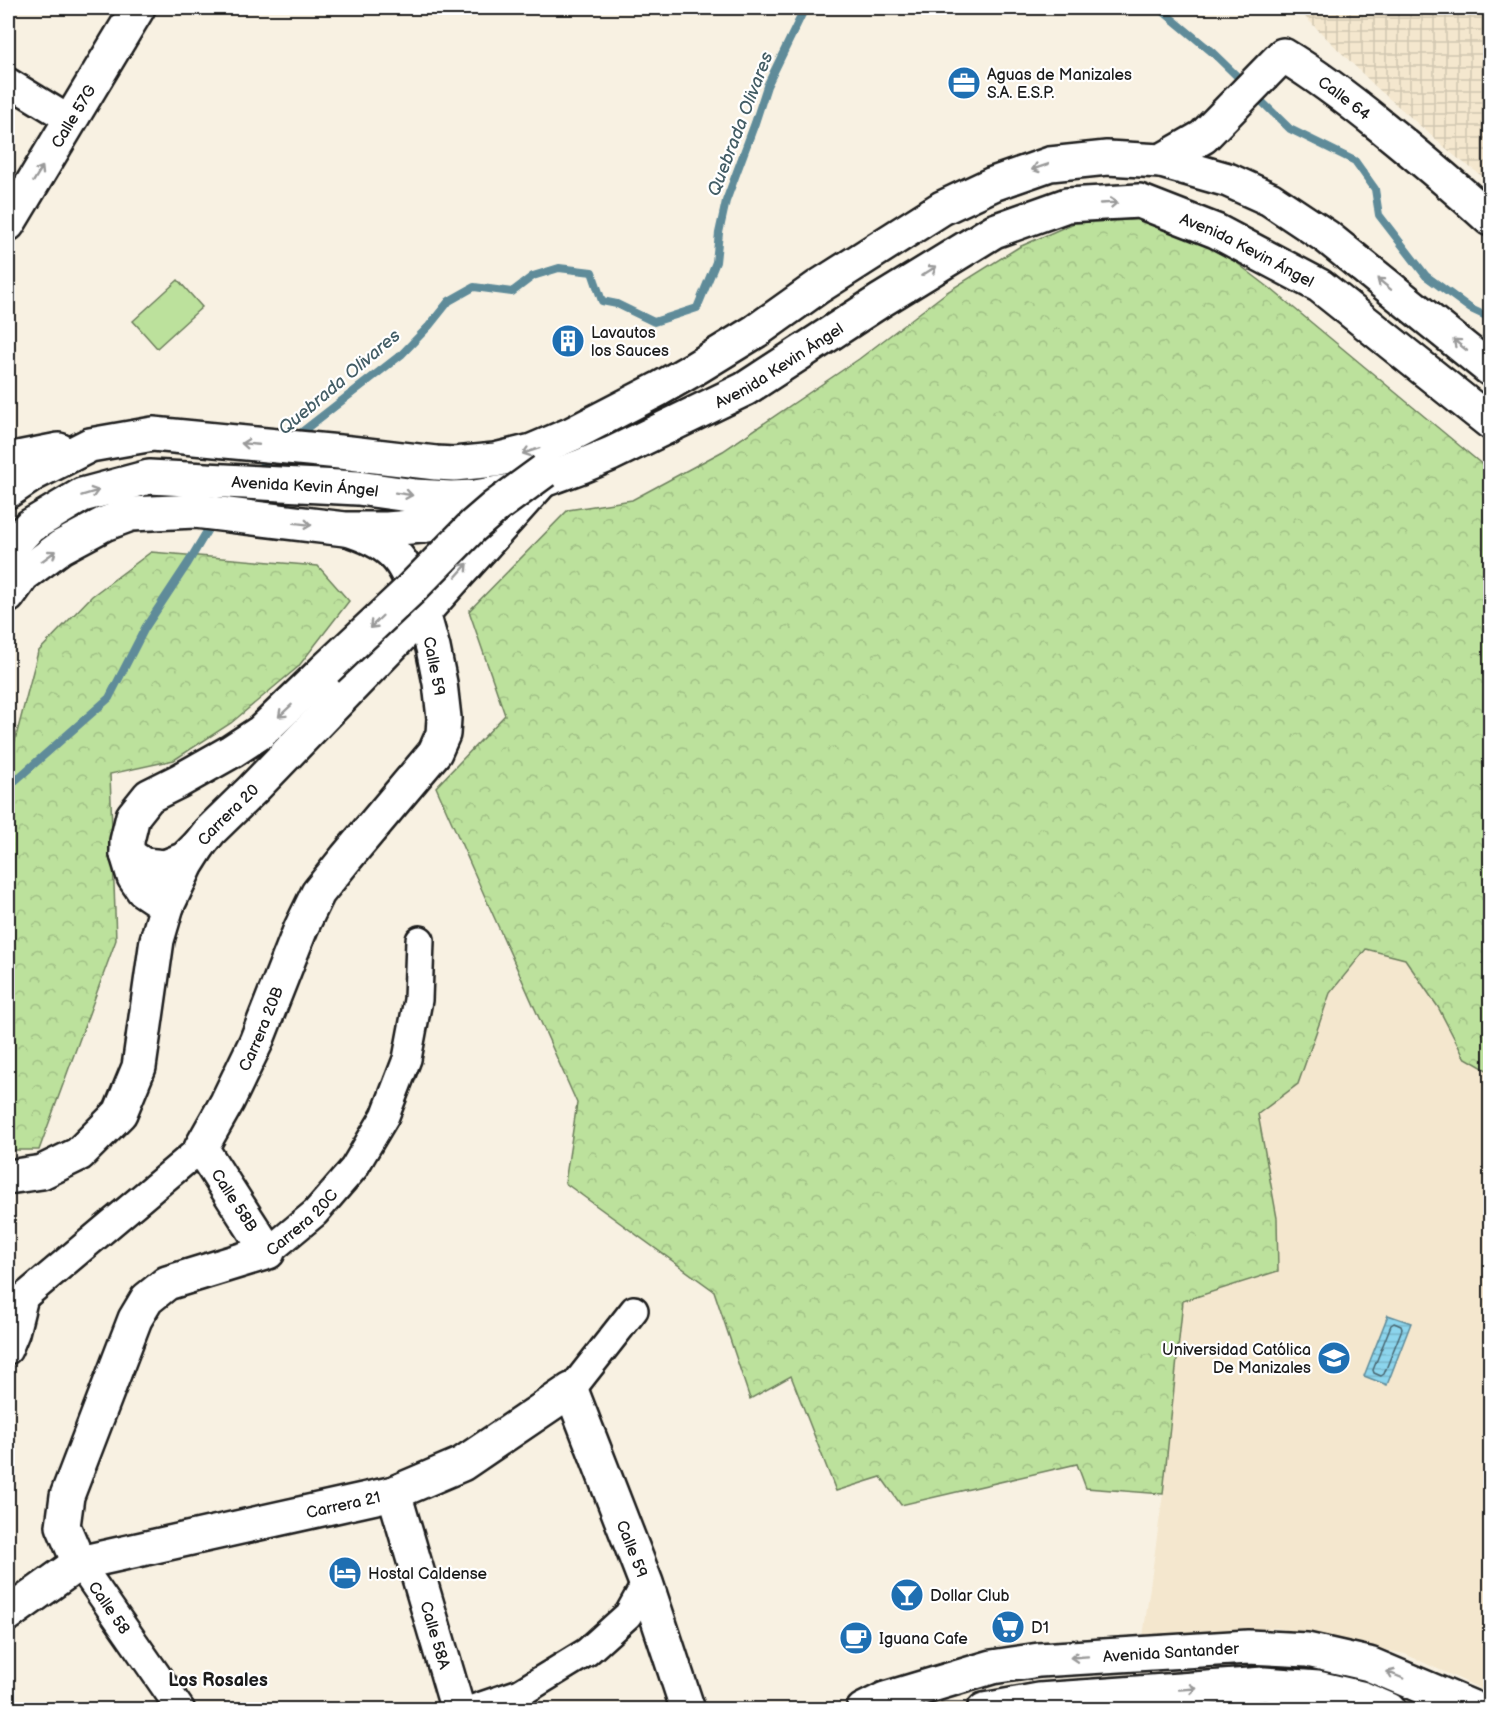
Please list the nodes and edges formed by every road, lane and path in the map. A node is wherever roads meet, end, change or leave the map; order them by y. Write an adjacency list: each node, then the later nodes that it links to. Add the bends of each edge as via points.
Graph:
1 (138, 8): 3 (main road, Calle 57G)
2 (8, 82): 3 (street)
3 (70, 120): 8 (main road, Calle 57G, one-way to 3)
4 (1208, 132): 5 (main road, Calle 64); 6 (main road); 7 (main road, Calle 64, via 1283,56 1338,91)
5 (1161, 161): 6 (main road, Avenida Kevin Ángel); 9 (main road, Avenida Kevin Ángel, one-way to 9, via 1107,158 1050,164 942,208)
6 (1223, 179): 10 (main road, Avenida Kevin Ángel, one-way to 6, via 1327,237 1270,199)
7 (1491, 219)
8 (8, 224)
9 (889, 242): 14 (main road, Avenida Kevin Ángel, one-way to 14, via 721,353 659,389 532,451 454,464 153,434); 16 (main road, via 706,386 561,460)
10 (1491, 369)
11 (1434, 378): 12 (main road); 13 (main road, Avenida Kevin Ángel); 16 (main road, Avenida Kevin Ángel, one-way to 11, via 611,454 745,389 994,231 1068,205 1139,201 1216,231 1320,286)
12 (1491, 410)
13 (1491, 422)
14 (90, 444): 15 (main road); 17 (main road, Avenida Kevin Ángel, via 35,472)
15 (8, 460)
16 (539, 479): 18 (main road, via 501,502 455,520 387,529); 19 (main road, Avenida Kevin Ángel, one-way to 16, via 30,526 82,495 149,477 346,487 450,498 502,493); 21 (main road, Carrera 20, one-way to 16); 24 (main road, one-way to 24, bridge, via 473,525 410,591 261,732 149,796 134,816)
17 (8, 491)
18 (345, 529): 20 (main road, one-way to 18, via 22,575 61,547 131,514 195,511); 21 (main road, Calle 59, via 381,543 396,556 408,572)
19 (8, 549)
20 (8, 596)
21 (423, 613): 22 (main road, Calle 59, via 438,671); 23 (main road, Carrera 20)
22 (444, 718): 27 (main road, Carrera 20B, via 443,734 435,752 318,893 256,1042)
23 (200, 845): 24 (main road, via 185,859 165,867 144,865); 25 (main road, Carrera 20)
24 (127, 854): 25 (main road, via 134,877 144,890)
25 (167, 906): 28 (main road, Carrera 20, via 156,940 139,1067 120,1113 80,1154 42,1172)
26 (420, 940): 29 (street, Carrera 20C, via 418,1000 407,1059 385,1116 354,1168 315,1213)
27 (201, 1148): 29 (main road, Calle 58B); 30 (street, Carrera 20B)
28 (8, 1177)
29 (268, 1252): 35 (main road, Carrera 20C, via 167,1283 147,1299 135,1319)
30 (16, 1291): 32 (street, via 15,1333)
31 (634, 1310): 33 (street, Carrera 21)
32 (8, 1350)
33 (571, 1390): 34 (main road, Carrera 21, via 462,1464); 37 (main road, Calle 59)
34 (393, 1493): 36 (main road, Carrera 21); 40 (main road, Calle 58A)
35 (67, 1496): 36 (main road, Calle 58, via 63,1526)
36 (79, 1563): 38 (main road, Carrera 21); 39 (street, Calle 58)
37 (646, 1583): 41 (street, via 627,1615 587,1652 520,1693); 42 (main road, Calle 59)
38 (8, 1614)
39 (181, 1710)
40 (458, 1710)
41 (470, 1710)
42 (688, 1710)
43 (863, 1710): 46 (main road, Avenida Santander, one-way to 43, via 1369,1664 1307,1650 1248,1647 1039,1660 992,1667)
44 (984, 1710): 45 (main road, one-way to 45, via 1039,1700 1264,1684 1318,1688 1361,1698)
45 (1389, 1710)
46 (1478, 1710)

